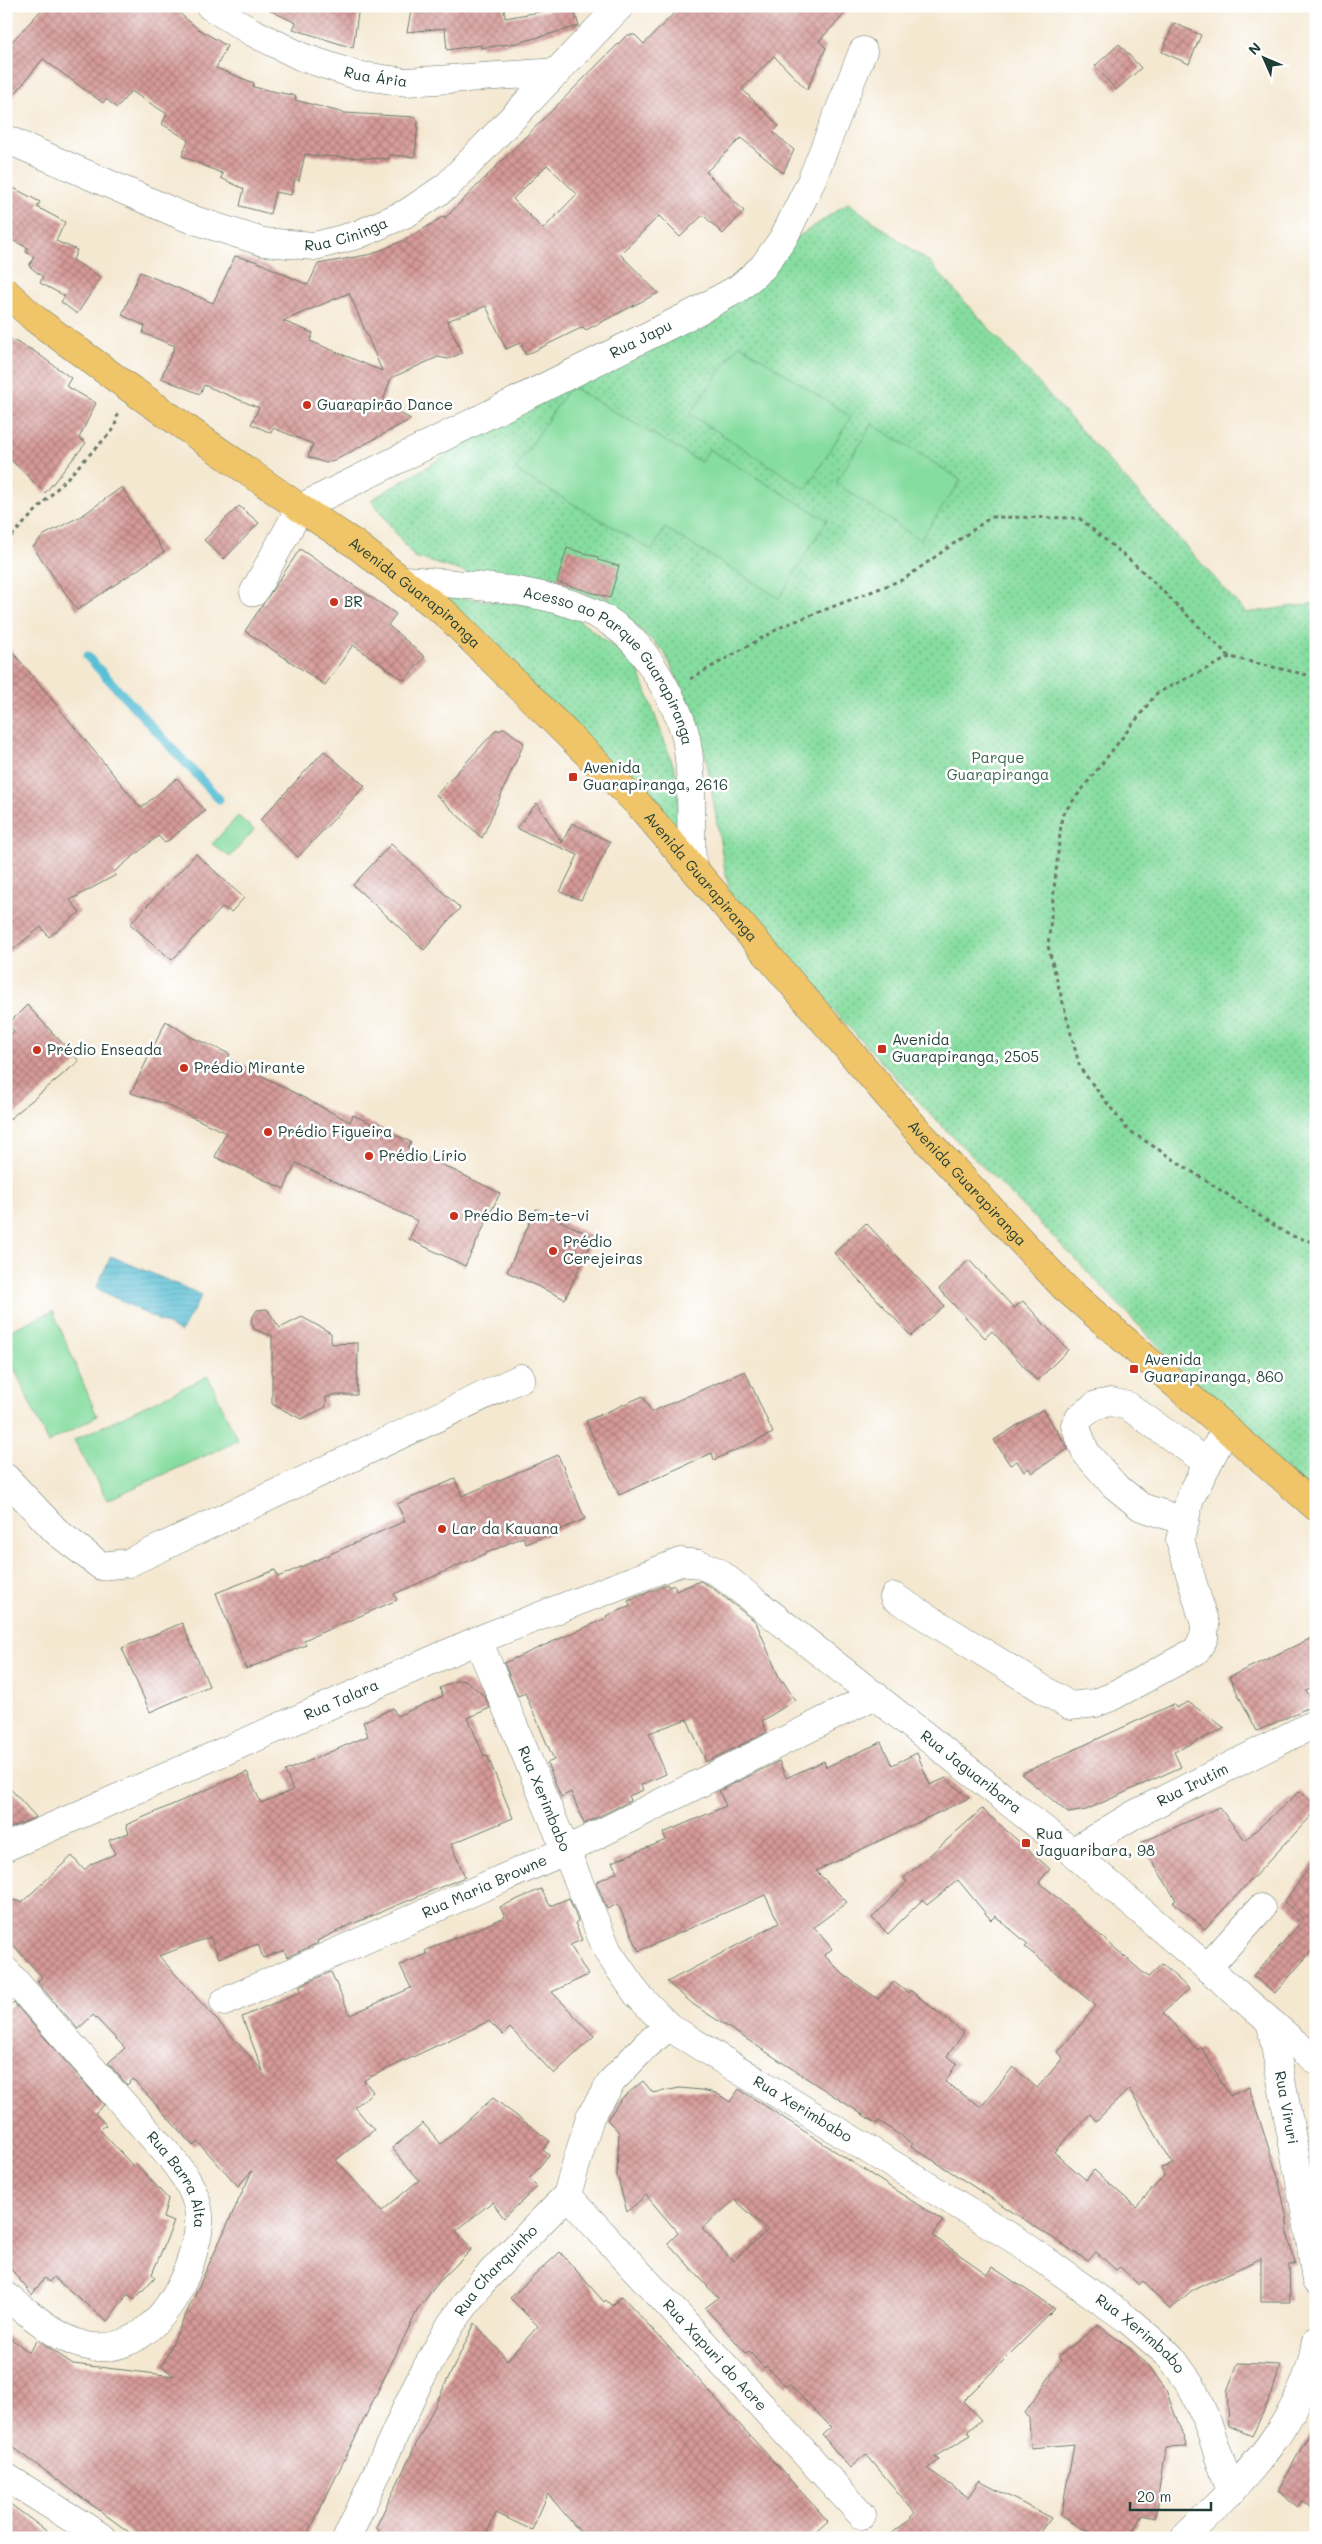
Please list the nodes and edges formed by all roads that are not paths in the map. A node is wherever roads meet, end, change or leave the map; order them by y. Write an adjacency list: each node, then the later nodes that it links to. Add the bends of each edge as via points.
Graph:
1 (210, 6): 4 (street, Rua Ária, via 302,57 356,76 406,82)
2 (620, 6): 4 (street, Rua Cininga)
3 (862, 52): 7 (street, Rua Japu, via 810,184 784,237 763,268 739,288)
4 (558, 72): 5 (street, Rua Cininga, via 447,186 407,213 357,234 315,246 262,242 185,217)
5 (6, 139)
6 (6, 292): 7 (main road, Avenida Guarapiranga, via 35,319)
7 (300, 508): 8 (main road, Avenida Guarapiranga); 9 (street)
8 (404, 580): 10 (main road, Avenida Guarapiranga, via 447,614 503,676 640,806); 10 (street, Acesso ao Parque Guarapiranga, via 478,586 548,598 589,610 617,626 644,653 668,691 685,737 691,786)
9 (254, 592)
10 (692, 864): 12 (main road, Avenida Guarapiranga, via 896,1106 1050,1273)
11 (521, 1378): 14 (street, via 128,1563 101,1566 58,1532)
12 (1225, 1430): 13 (street); 15 (main road, Avenida Guarapiranga)
13 (1208, 1463): 16 (street, via 1190,1498); 16 (street, via 1128,1406 1111,1402 1096,1405 1080,1416 1075,1425 1086,1453 1114,1484 1141,1507)
14 (6, 1478)
15 (1316, 1507)
16 (1185, 1521): 18 (street, via 1180,1540 1205,1626 1204,1638 1196,1651 1096,1703 1070,1706)
17 (680, 1562): 19 (street, Rua Talara); 20 (street, Rua Jaguaribara, via 699,1564 718,1572)
18 (894, 1597)
19 (478, 1640): 22 (street, Rua Talara); 23 (street, Rua Xerimbabo)
20 (875, 1695): 23 (street, Rua Maria Browne); 24 (street, Rua Jaguaribara)
21 (1316, 1722): 24 (street, Rua Irutim, via 1135,1814)
22 (6, 1847)
23 (567, 1850): 28 (street, Rua Maria Browne); 30 (street, Rua Xerimbabo, via 608,1952 637,1994)
24 (1072, 1852): 26 (street, Rua Jaguaribara)
25 (1261, 1908): 26 (street)
26 (1207, 1968): 29 (street, Rua Jaguaribara)
27 (6, 1971): 34 (street, Rua Barra Alta, via 188,2180 198,2208 198,2234 190,2268 178,2292 163,2315 132,2340 110,2346 84,2345 61,2336)
28 (224, 2002)
29 (1271, 2024): 31 (street, Rua Jaguaribara); 33 (street, Rua Viruri, via 1310,2232)
30 (669, 2027): 32 (street, Rua Charquinho, via 647,2044 612,2082 590,2117); 37 (street, Rua Xerimbabo, via 1022,2244 1127,2319 1171,2357 1191,2385)
31 (1316, 2060)
32 (567, 2195): 38 (street, Rua Xapuri do Acre); 40 (street, Rua Charquinho, via 482,2282 451,2324 418,2383)
33 (1316, 2281)
34 (6, 2296)
35 (1316, 2341): 37 (street, via 1313,2363 1294,2406 1274,2441)
36 (6, 2477): 39 (street)
37 (1231, 2492): 41 (street)
38 (862, 2515)
39 (103, 2538)
40 (347, 2538)
41 (1184, 2538)

